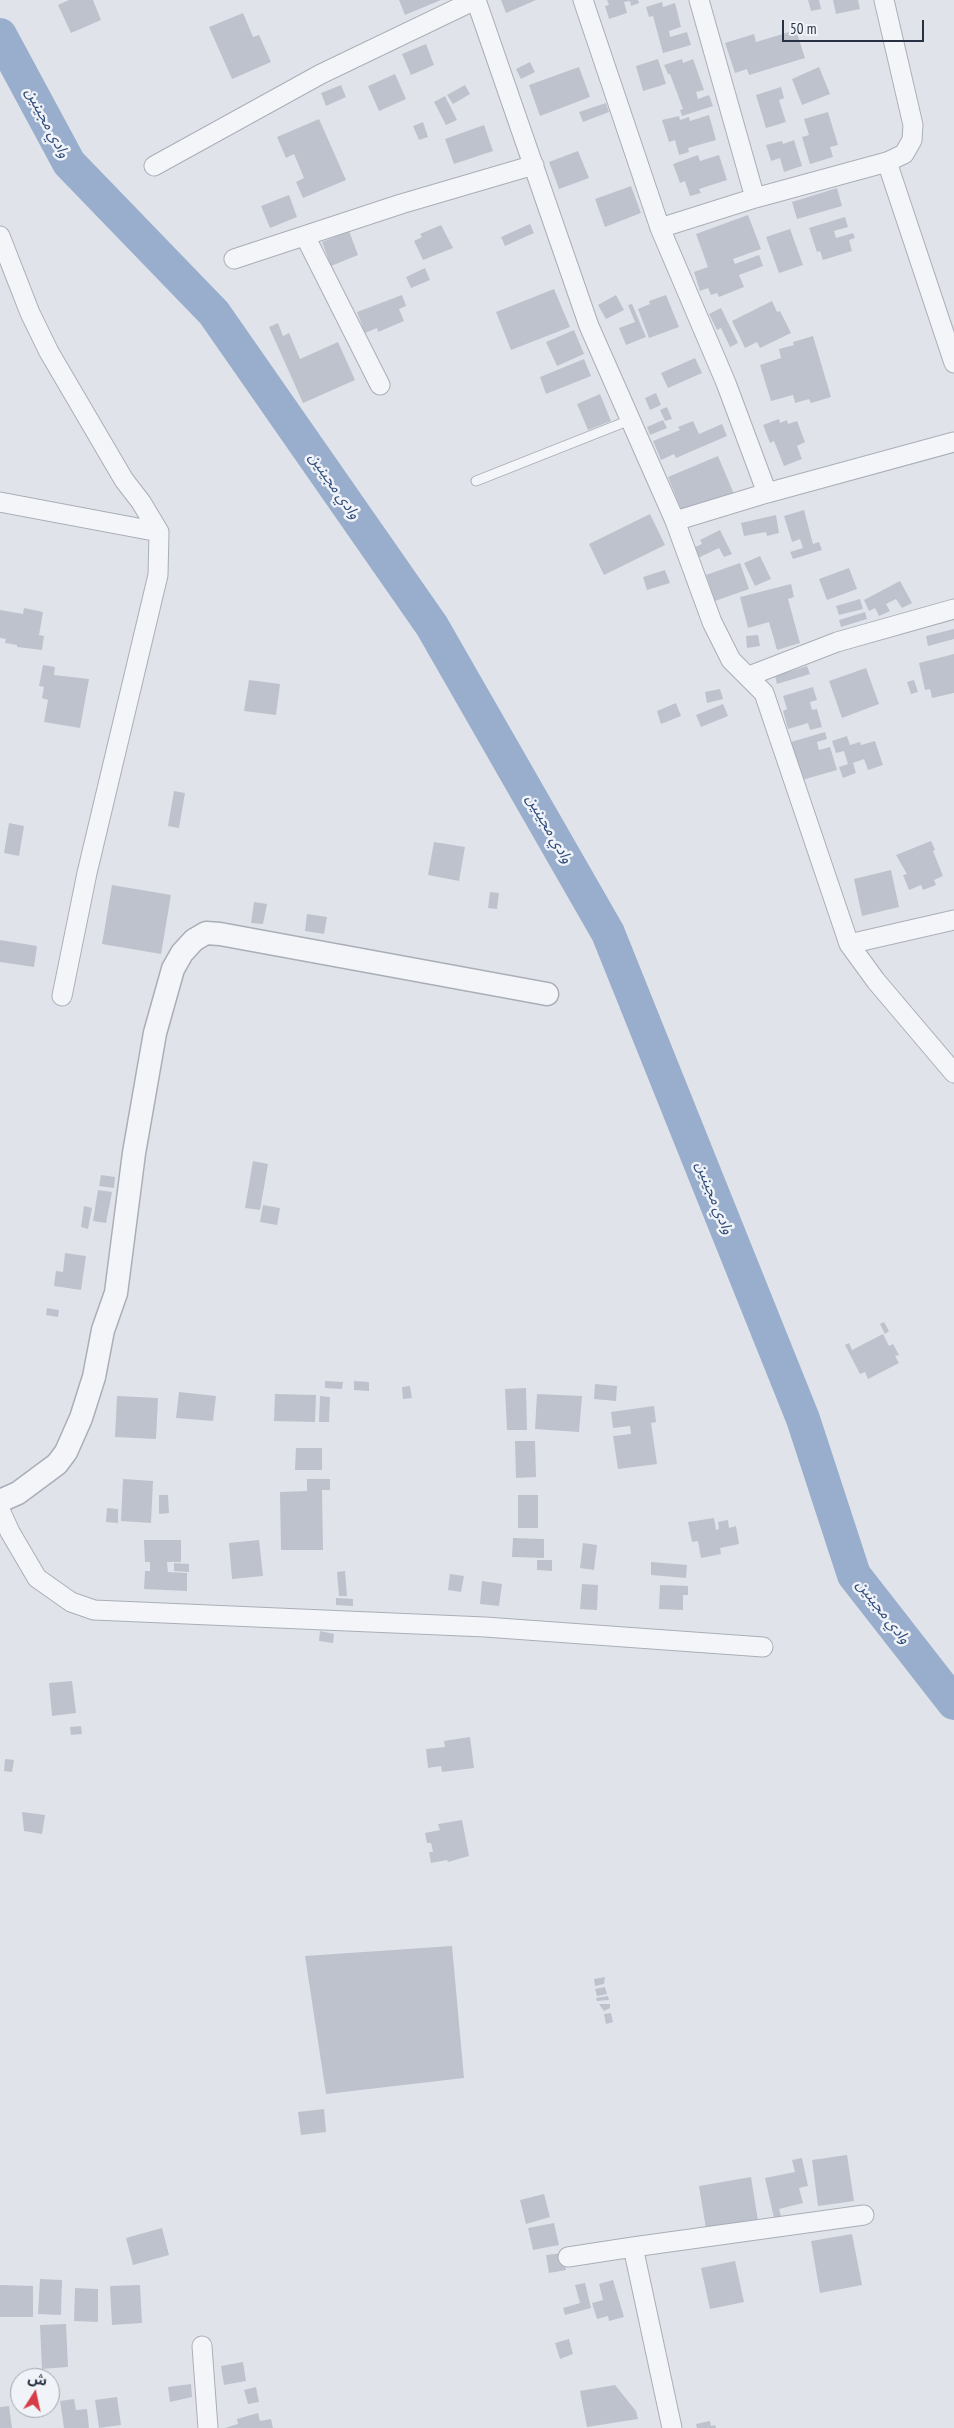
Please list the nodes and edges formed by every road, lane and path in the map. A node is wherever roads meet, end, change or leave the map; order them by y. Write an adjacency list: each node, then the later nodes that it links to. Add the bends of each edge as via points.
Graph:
1 (475, 0): 6 (street); 7 (street, via 321,74)
2 (584, 0): 9 (street)
3 (699, 0): 8 (street)
4 (884, 0): 5 (street, via 913,125 912,140 904,154)
5 (887, 162): 8 (street); 13 (street)
6 (534, 165): 11 (street); 15 (street, via 589,326)
7 (154, 166)
8 (755, 198): 9 (street)
9 (660, 228): 18 (street, via 726,383)
10 (0, 236): 21 (street, via 49,352 124,480)
11 (306, 236): 12 (street); 14 (street)
12 (234, 258)
13 (954, 363)
14 (380, 385)
15 (630, 420): 17 (lane); 20 (street)
16 (954, 442): 18 (street)
17 (476, 481)
18 (767, 493): 20 (street)
19 (0, 502): 21 (street)
20 (675, 521): 23 (street, via 712,622 731,660)
21 (159, 532): 27 (street, via 158,575 87,874)
22 (954, 609): 23 (street, via 837,642)
23 (749, 676): 25 (street, via 764,693)
24 (954, 920): 25 (street)
25 (849, 944): 28 (street)
26 (547, 994): 29 (street, via 228,935 206,933 194,940 173,969 155,1033 134,1154 116,1293 103,1330 94,1377 81,1418 66,1452 56,1464 18,1493)
27 (62, 996)
28 (954, 1073)
29 (0, 1501)
30 (0, 1510): 31 (street, via 37,1578 71,1602 94,1610 486,1627)
31 (763, 1647)
32 (864, 2215): 33 (street)
33 (633, 2247): 34 (street); 37 (street)
34 (568, 2257)
35 (202, 2346): 36 (street)
36 (208, 2428)
37 (672, 2428)

